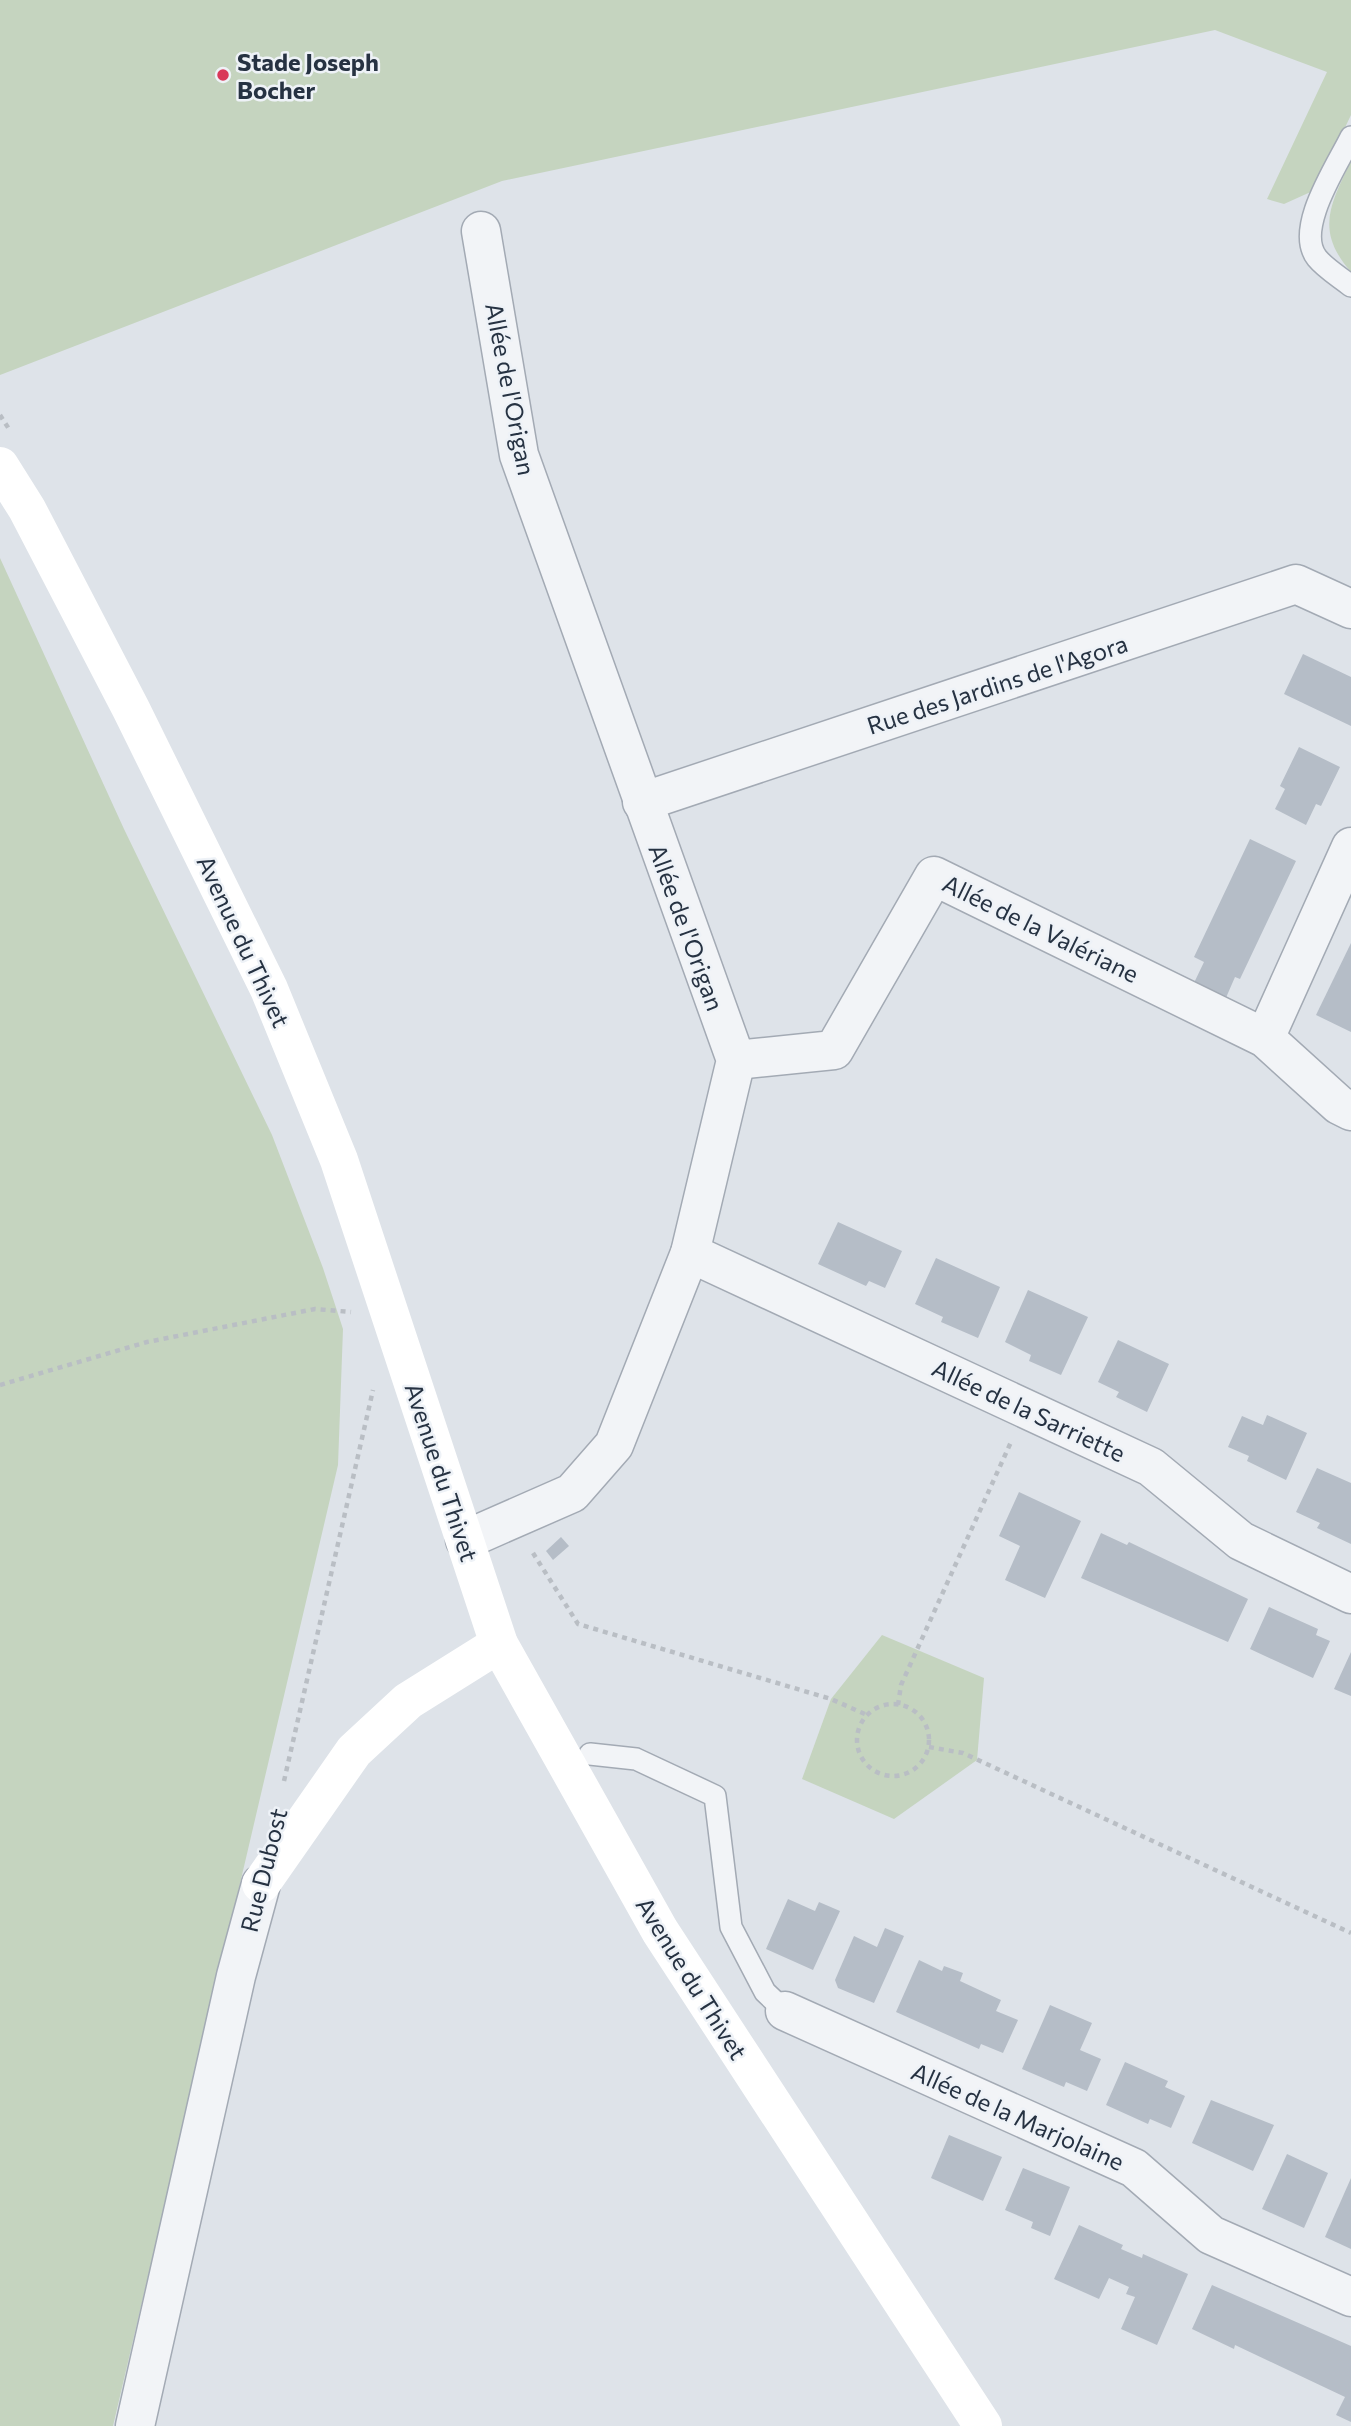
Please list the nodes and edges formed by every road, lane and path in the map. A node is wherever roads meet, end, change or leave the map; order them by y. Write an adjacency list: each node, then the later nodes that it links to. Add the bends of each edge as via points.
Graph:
1 (1351, 138): 3 (lane, via 1308,237 1318,259)
2 (481, 231): 7 (street, Allée de l'Origan, via 519,455)
3 (1351, 286)
4 (0, 415): 5 (path)
5 (6, 449): 13 (main road, Avenue du Thivet, via 27,509 270,989 339,1160)
6 (1351, 609): 7 (street, Rue des Jardins de l'Agora, via 1296,584)
7 (642, 802): 10 (street, Allée de l'Origan)
8 (1351, 847): 9 (street)
9 (1265, 1038): 10 (street, Allée de la Valériane, via 934,876 834,1050); 11 (street, Allée de la Valériane)
10 (736, 1060): 12 (street)
11 (1351, 1111)
12 (690, 1253): 16 (street, Allée de la Sarriette); 17 (street, via 614,1445 572,1493)
13 (390, 1314): 15 (path, via 315,1310 147,1342); 18 (main road, Avenue du Thivet)
14 (375, 1382): 25 (path, Rue Dubost)
15 (0, 1385)
16 (1026, 1409): 19 (street, Allée de la Sarriette, via 1151,1467 1241,1541); 21 (path, via 901,1685)
17 (512, 1520): 18 (street); 22 (path, via 578,1625 831,1699)
18 (465, 1540): 20 (main road, Avenue du Thivet)
19 (1351, 1594)
20 (499, 1644): 26 (main road, via 408,1701 354,1751); 31 (main road, Avenue du Thivet, via 660,1931)
21 (898, 1704): 22 (path, via 887,1704); 23 (path, via 919,1715)
22 (867, 1715): 23 (path, via 857,1737 863,1760 871,1769 894,1776 906,1774)
23 (929, 1747): 27 (path, via 963,1753)
24 (590, 1754): 28 (lane, via 636,1759 715,1796 731,1927 765,1992)
25 (282, 1789)
26 (261, 1884): 30 (street, Rue Dubost, via 236,1976)
27 (1351, 1933)
28 (785, 2011): 29 (street, Allée de la Marjolaine, via 1134,2168 1211,2235)
29 (1351, 2297)
30 (135, 2426)
31 (983, 2426)

